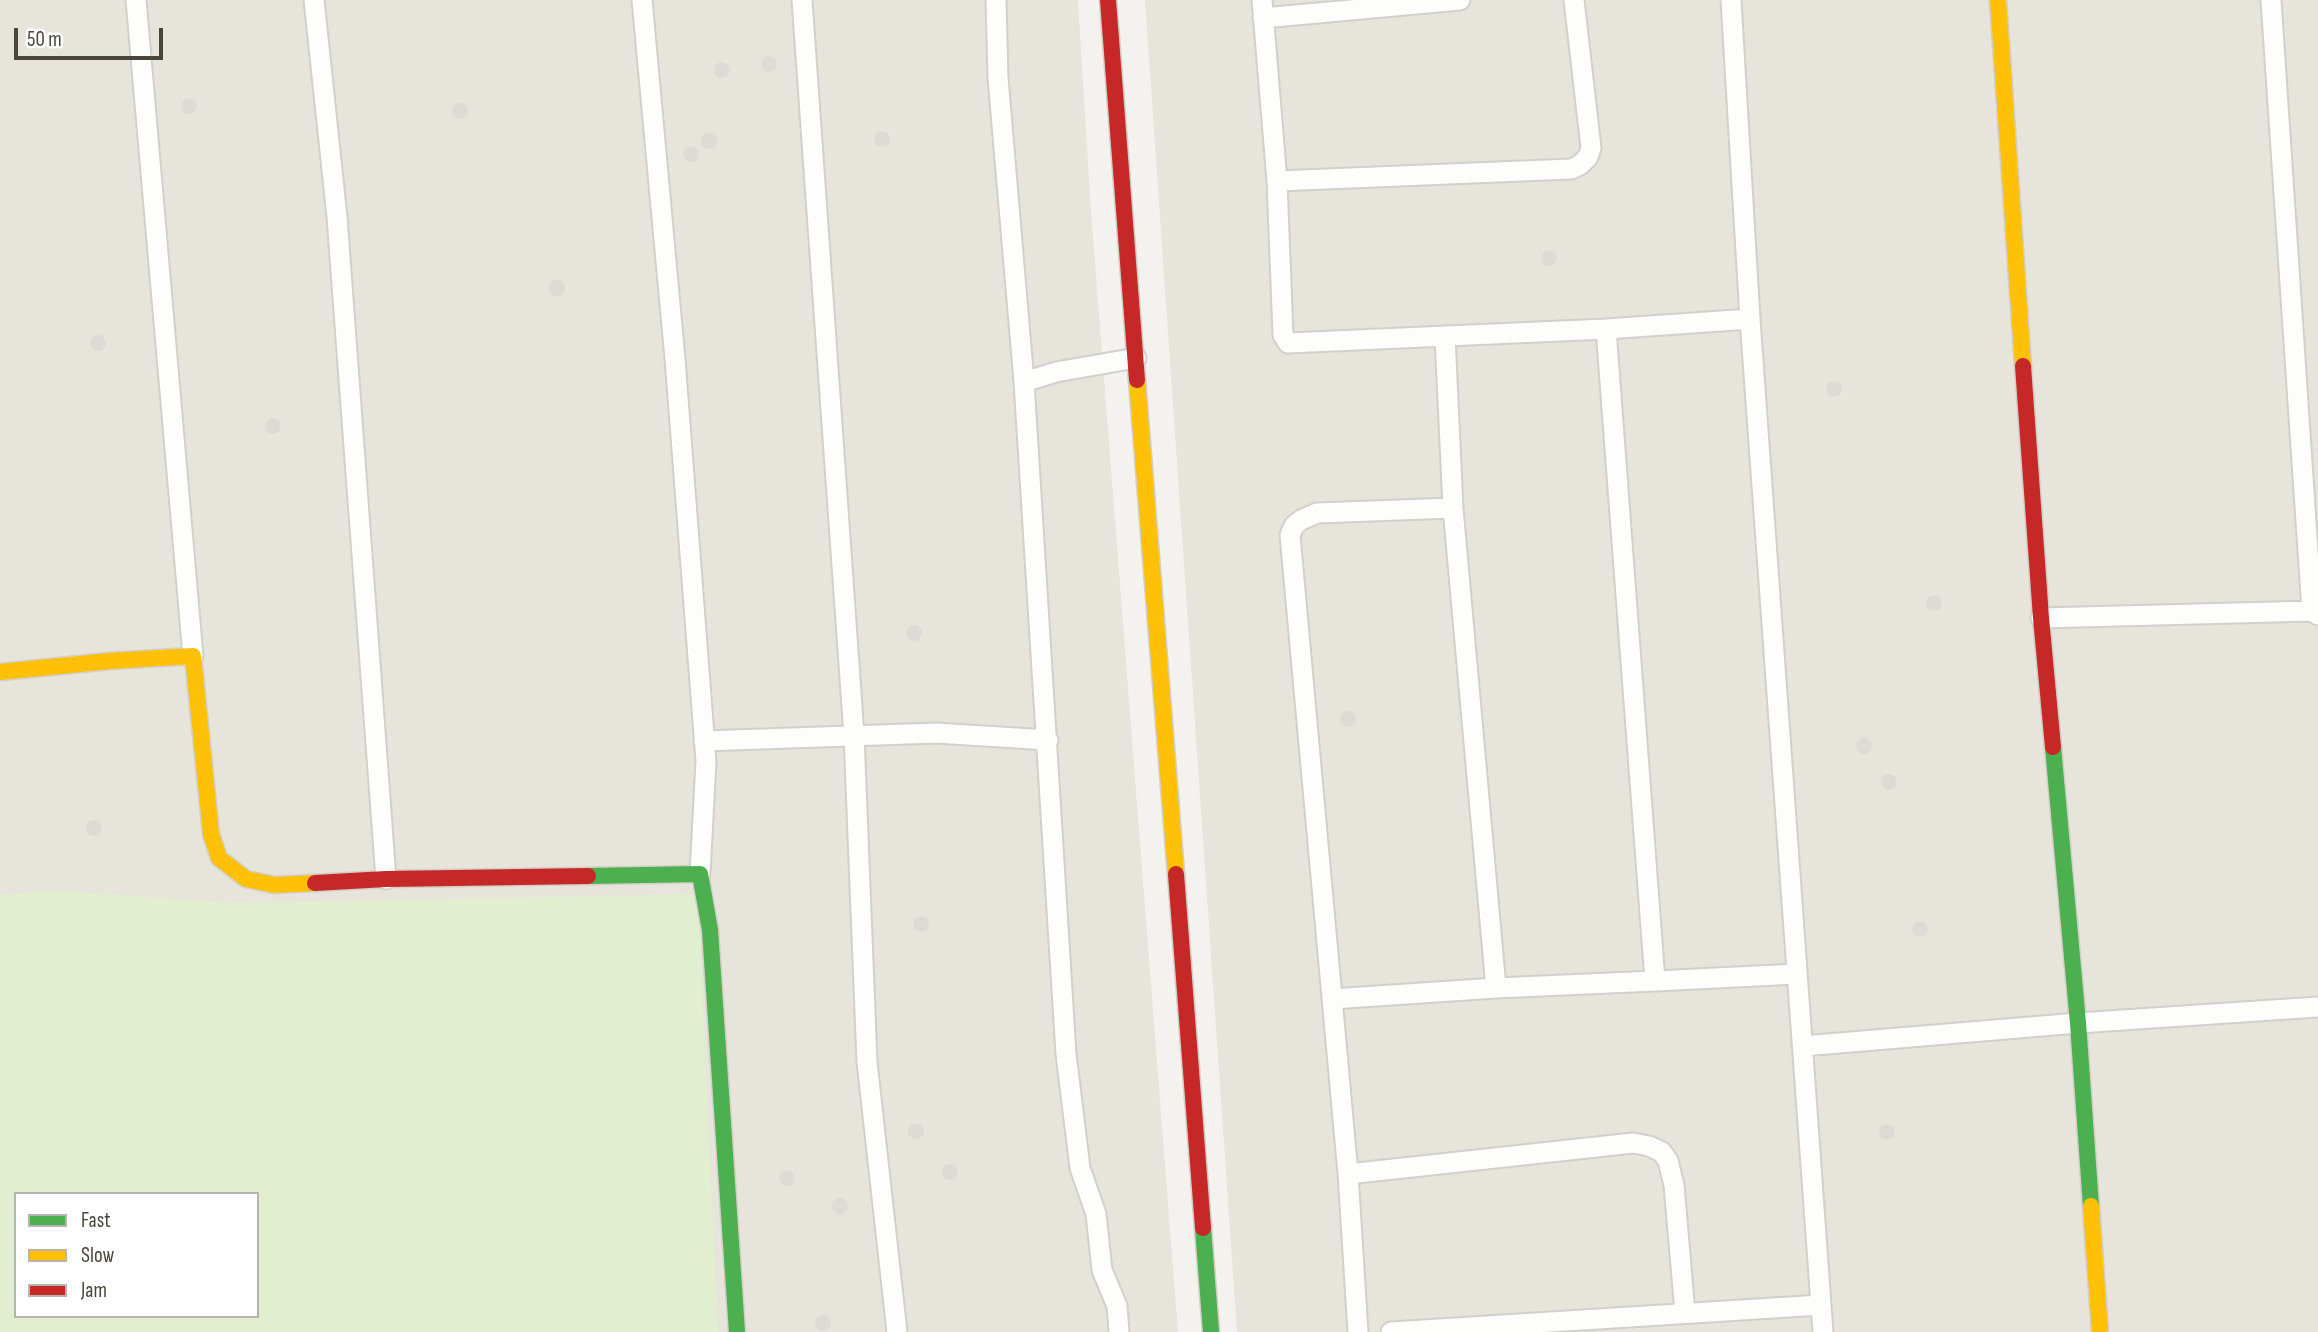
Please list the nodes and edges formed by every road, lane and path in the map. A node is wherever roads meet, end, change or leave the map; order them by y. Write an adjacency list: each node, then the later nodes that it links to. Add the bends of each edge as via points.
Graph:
1 (136, 0): 22 (street)
2 (314, 0): 28 (street, via 337,217)
3 (642, 0): 26 (street)
4 (802, 0): 24 (street)
5 (996, 0): 18 (street, via 998,78)
6 (1108, 0): 17 (street)
7 (1460, 0): 12 (street)
8 (1574, 0): 13 (street, via 1591,148 1580,165 1571,169)
9 (1731, 0): 14 (street)
10 (1998, 0): 21 (street)
11 (2271, 0): 20 (street)
12 (1262, 9): 13 (street)
13 (1277, 181): 16 (street, via 1283,335 1288,343)
14 (1750, 319): 15 (street); 29 (street)
15 (1606, 330): 16 (street); 30 (street)
16 (1445, 336): 19 (street)
17 (1136, 358): 18 (street); 42 (street)
18 (1024, 382): 25 (street)
19 (1453, 508): 31 (street); 32 (street, via 1317,513 1301,520 1290,535)
20 (2315, 613): 21 (street)
21 (2041, 618): 34 (street)
22 (193, 656): 23 (street); 28 (street, via 211,834 219,858 246,879 275,885)
23 (0, 672)
24 (854, 735): 25 (street, via 936,733); 26 (street); 40 (street, via 867,1062)
25 (1048, 740): 41 (street, via 1066,1054 1080,1168 1096,1214 1102,1270 1117,1306)
26 (704, 741): 27 (street)
27 (701, 874): 28 (street); 39 (street, via 710,930)
28 (386, 879)
29 (1797, 974): 30 (street); 35 (street)
30 (1655, 981): 31 (street)
31 (1496, 988): 32 (street)
32 (1332, 999): 36 (street)
33 (2318, 1007): 34 (street)
34 (2078, 1023): 35 (street); 46 (street)
35 (1803, 1046): 37 (street)
36 (1348, 1174): 38 (street, via 1633,1143 1649,1146 1668,1161 1674,1185); 43 (street)
37 (1821, 1305): 38 (street); 45 (street)
38 (1685, 1313): 44 (street)
39 (737, 1332)
40 (897, 1332)
41 (1119, 1332)
42 (1211, 1332)
43 (1359, 1332)
44 (1391, 1332)
45 (1822, 1332)
46 (2100, 1332)

